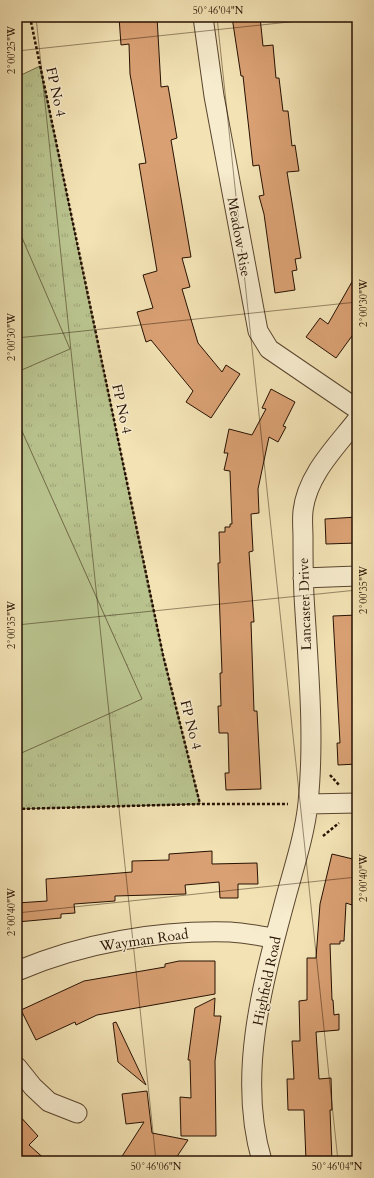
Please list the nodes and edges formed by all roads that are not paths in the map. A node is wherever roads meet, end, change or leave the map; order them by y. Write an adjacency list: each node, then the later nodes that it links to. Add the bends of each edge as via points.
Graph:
1 (203, 17): 2 (street, Meadow Rise, via 216,103 258,331 270,349)
2 (357, 409)
3 (357, 420): 5 (street, Lancaster Drive, via 310,484 303,511)
4 (357, 576): 5 (street)
5 (303, 578): 7 (street, Lancaster Drive, via 309,691)
6 (357, 802): 7 (street)
7 (308, 804): 8 (street, Highfield Road)
8 (275, 938): 9 (street, Wayman Road, via 230,932 174,933 80,950); 12 (street, Highfield Road, via 257,1023 252,1066 252,1114)
9 (17, 971)
10 (17, 1067): 11 (street, via 32,1087 49,1102)
11 (77, 1113)
12 (262, 1161)

